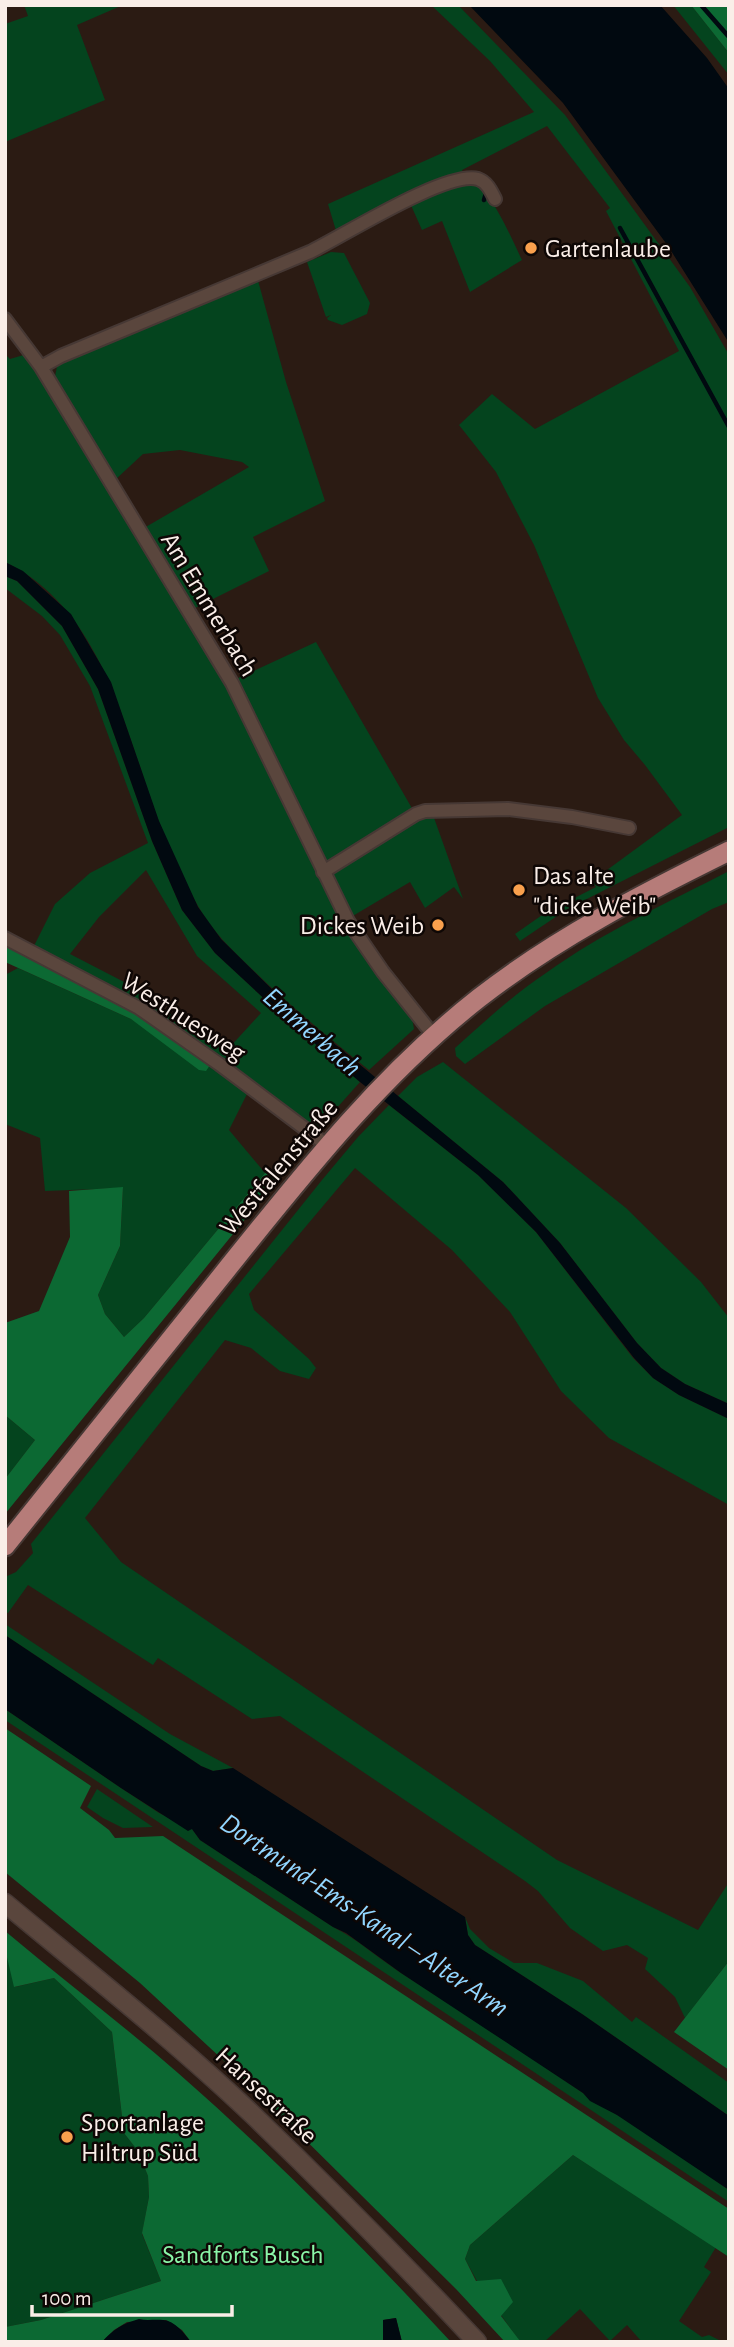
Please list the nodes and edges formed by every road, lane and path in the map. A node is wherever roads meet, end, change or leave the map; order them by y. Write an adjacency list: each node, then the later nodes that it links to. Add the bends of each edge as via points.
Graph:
1 (495, 199): 3 (street, via 479,179 445,183 310,252)
2 (5, 319): 3 (street, Am Emmerbach)
3 (41, 368): 6 (street, Am Emmerbach, via 232,683)
4 (629, 828): 6 (street, via 508,809 425,811)
5 (729, 850): 8 (main road, Westfalenstraße, via 561,940 479,998)
6 (323, 872): 8 (street, Am Emmerbach, via 360,939)
7 (5, 938): 9 (street, Westhuesweg, via 139,1008)
8 (434, 1037): 9 (main road, Westfalenstraße)
9 (328, 1146): 10 (main road, Westfalenstraße)
10 (5, 1546)
11 (5, 1903): 12 (main road, Hansestraße, via 251,2113)
12 (477, 2342)

